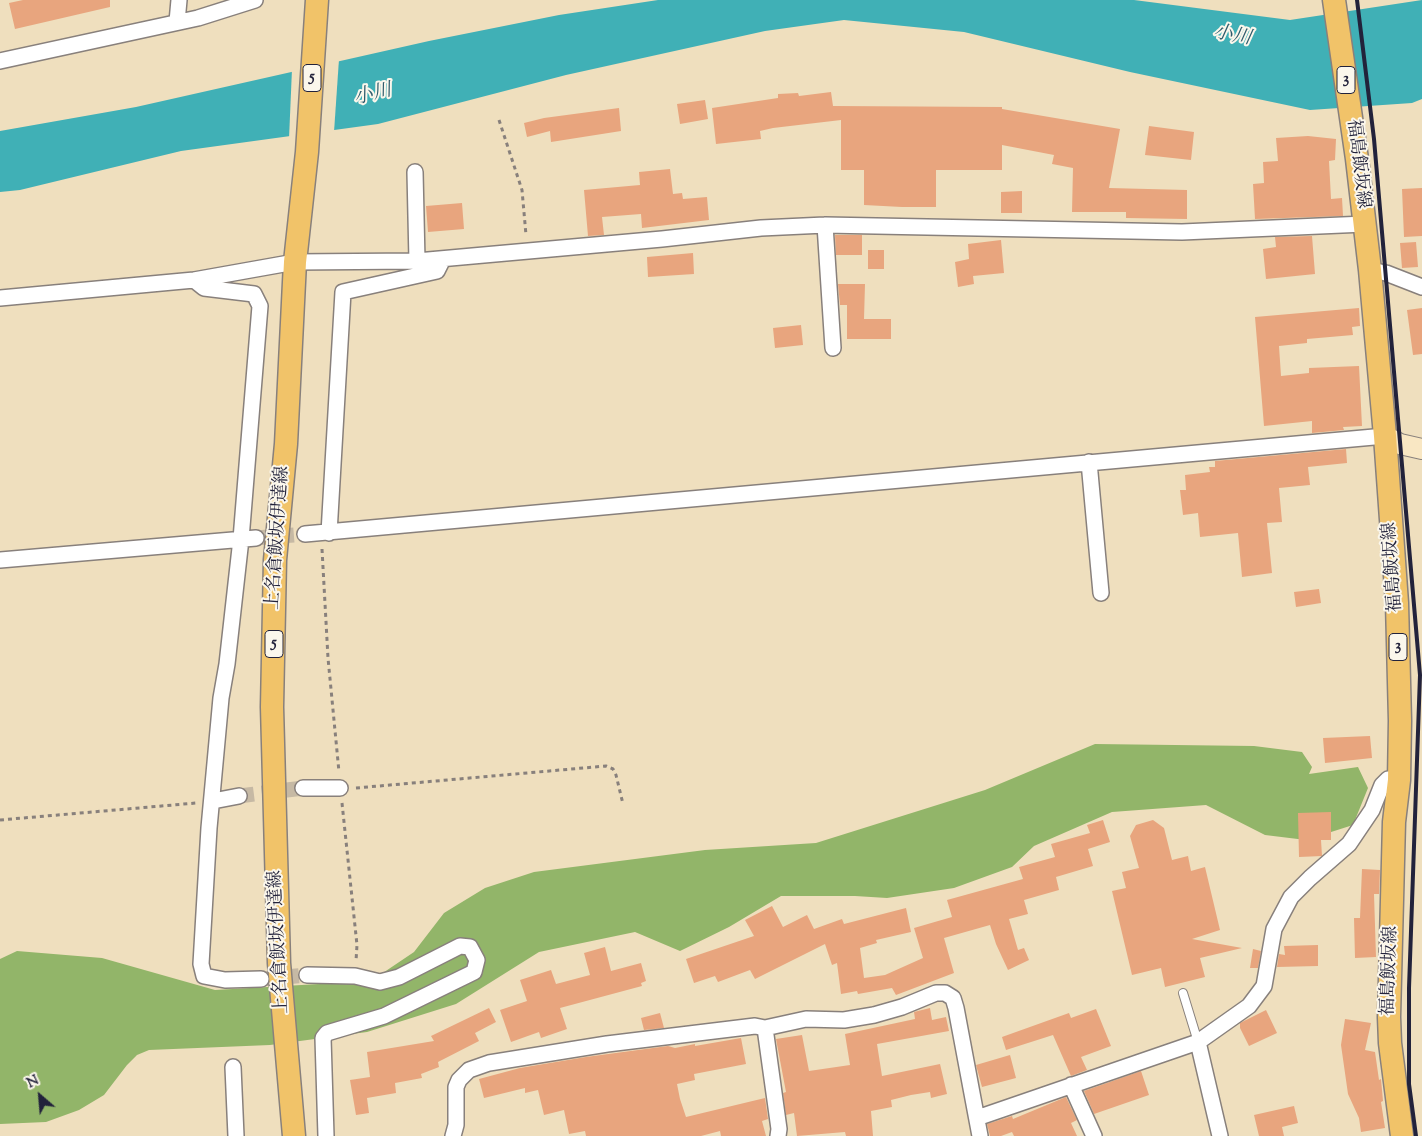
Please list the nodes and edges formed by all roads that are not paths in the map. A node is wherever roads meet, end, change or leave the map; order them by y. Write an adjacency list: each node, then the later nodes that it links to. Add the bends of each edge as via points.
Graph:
1 (179, 0): 5 (street)
2 (255, 0): 5 (street)
3 (1334, 0): 8 (main road, 福島飯坂線 / 3)
4 (317, 2): 12 (main road, 上名倉飯坂伊達線 / 5)
5 (177, 22): 6 (street)
6 (0, 61)
7 (415, 172): 11 (street)
8 (1365, 224): 9 (street, via 1182,232); 13 (main road, 福島飯坂線 / 3)
9 (825, 225): 10 (street, via 761,228); 17 (street)
10 (443, 259): 11 (street); 21 (street, via 437,271 342,292)
11 (417, 261): 12 (street)
12 (296, 262): 14 (street); 41 (main road, 上名倉飯坂伊達線 / 5, via 286,444 275,560 272,707 279,963)
13 (1370, 270): 15 (street); 18 (main road, 福島飯坂線 / 3)
14 (194, 280): 16 (street); 24 (street, via 204,288 254,294 260,306)
15 (1421, 285)
16 (0, 298)
17 (833, 348)
18 (1385, 436): 19 (main road, via 1400,444); 20 (street); 27 (main road, 福島飯坂線 / 3, via 1397,603)
19 (1422, 449)
20 (1089, 462): 21 (street); 26 (street)
21 (325, 533): 22 (street)
22 (305, 534)
23 (256, 538): 24 (street)
24 (240, 539): 25 (street); 31 (street)
25 (0, 560)
26 (1101, 593)
27 (1399, 780): 36 (street, via 1388,778 1372,810 1349,844 1292,897 1274,930 1264,986 1249,1006); 48 (main road, 福島飯坂線 / 3, via 1394,822 1389,1017)
28 (303, 788): 29 (street)
29 (340, 788)
30 (239, 796): 31 (street)
31 (212, 801): 33 (street, via 202,964 204,976 225,980)
32 (307, 975): 42 (street, via 355,976 380,982 399,977 460,946 470,947 477,960 474,972 384,1016 327,1033 323,1038)
33 (261, 979)
34 (1183, 993): 36 (lane)
35 (765, 1028): 39 (street, via 806,1019 844,1020 902,1008 936,993 945,993 953,998 956,1008); 43 (street, via 755,1026 607,1044 489,1063 469,1070 459,1080); 44 (street)
36 (1198, 1042): 38 (street); 47 (street)
37 (233, 1067): 40 (street)
38 (1071, 1085): 39 (street); 46 (street)
39 (977, 1118): 45 (street)
40 (236, 1136)
41 (294, 1136)
42 (326, 1136)
43 (454, 1136)
44 (778, 1136)
45 (980, 1136)
46 (1094, 1136)
47 (1220, 1136)
48 (1402, 1136)

